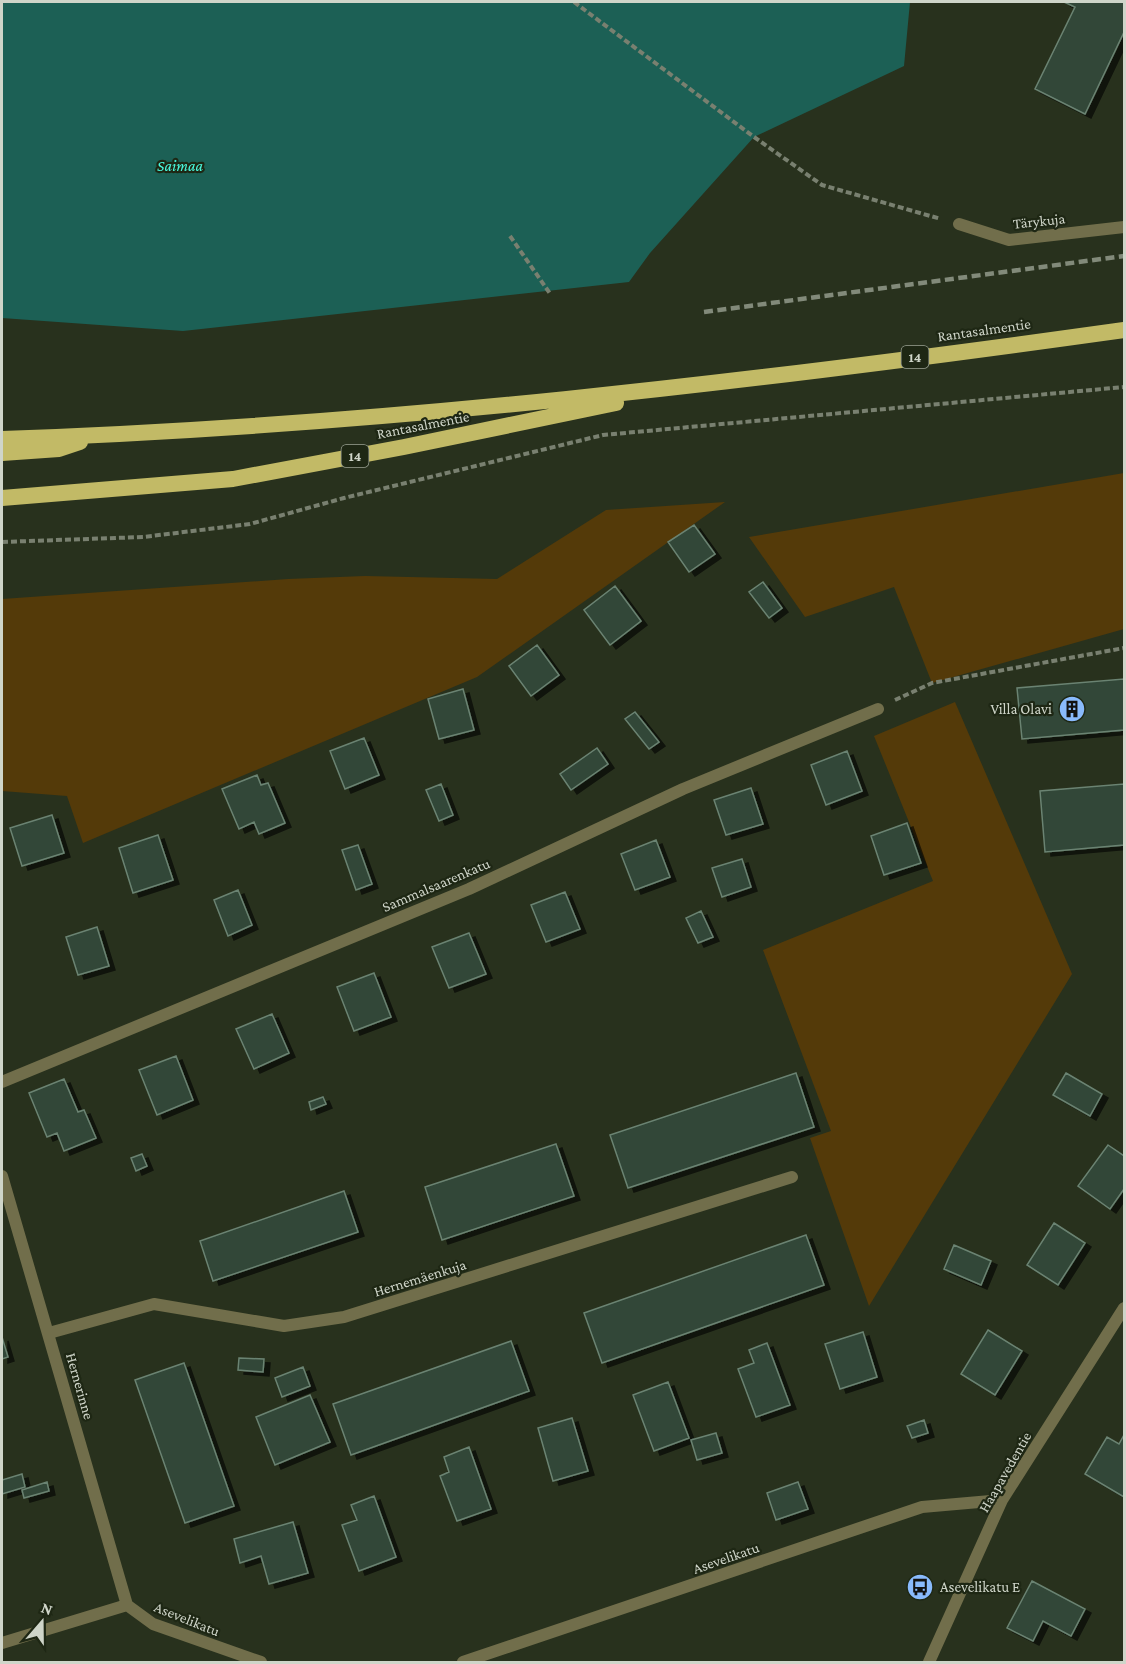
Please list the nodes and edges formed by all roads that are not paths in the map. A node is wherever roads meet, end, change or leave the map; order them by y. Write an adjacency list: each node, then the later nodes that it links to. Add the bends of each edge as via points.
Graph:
1 (959, 224): 2 (street, Tärykuja, via 1009,240)
2 (1125, 227)
3 (1125, 330): 4 (highway, Rantasalmentie / 14)
4 (705, 385): 5 (highway, Rantasalmentie / 14, via 407,415); 8 (highway, Rantasalmentie / 14, via 233,479)
5 (101, 436): 6 (highway, Rantasalmentie / 14); 7 (highway, Rantasalmentie / 14, via 59,449)
6 (2, 439)
7 (2, 453)
8 (2, 498)
9 (878, 709): 10 (street, Sammalsaarenkatu, via 683,789 469,889)
10 (2, 1082)
11 (2, 1176): 14 (street, Hernerinne)
12 (792, 1177): 14 (street, Hernemäenkuja, via 344,1317 284,1326 154,1304)
13 (1125, 1308): 15 (street, Haapavedentie)
14 (49, 1333): 16 (street, Hernerinne)
15 (1002, 1500): 19 (street, Asevelikatu, via 922,1508); 20 (street, Haapavedentie)
16 (127, 1605): 17 (street); 18 (street, Asevelikatu, via 153,1624)
17 (2, 1643)
18 (261, 1662)
19 (463, 1662)
20 (929, 1662)

